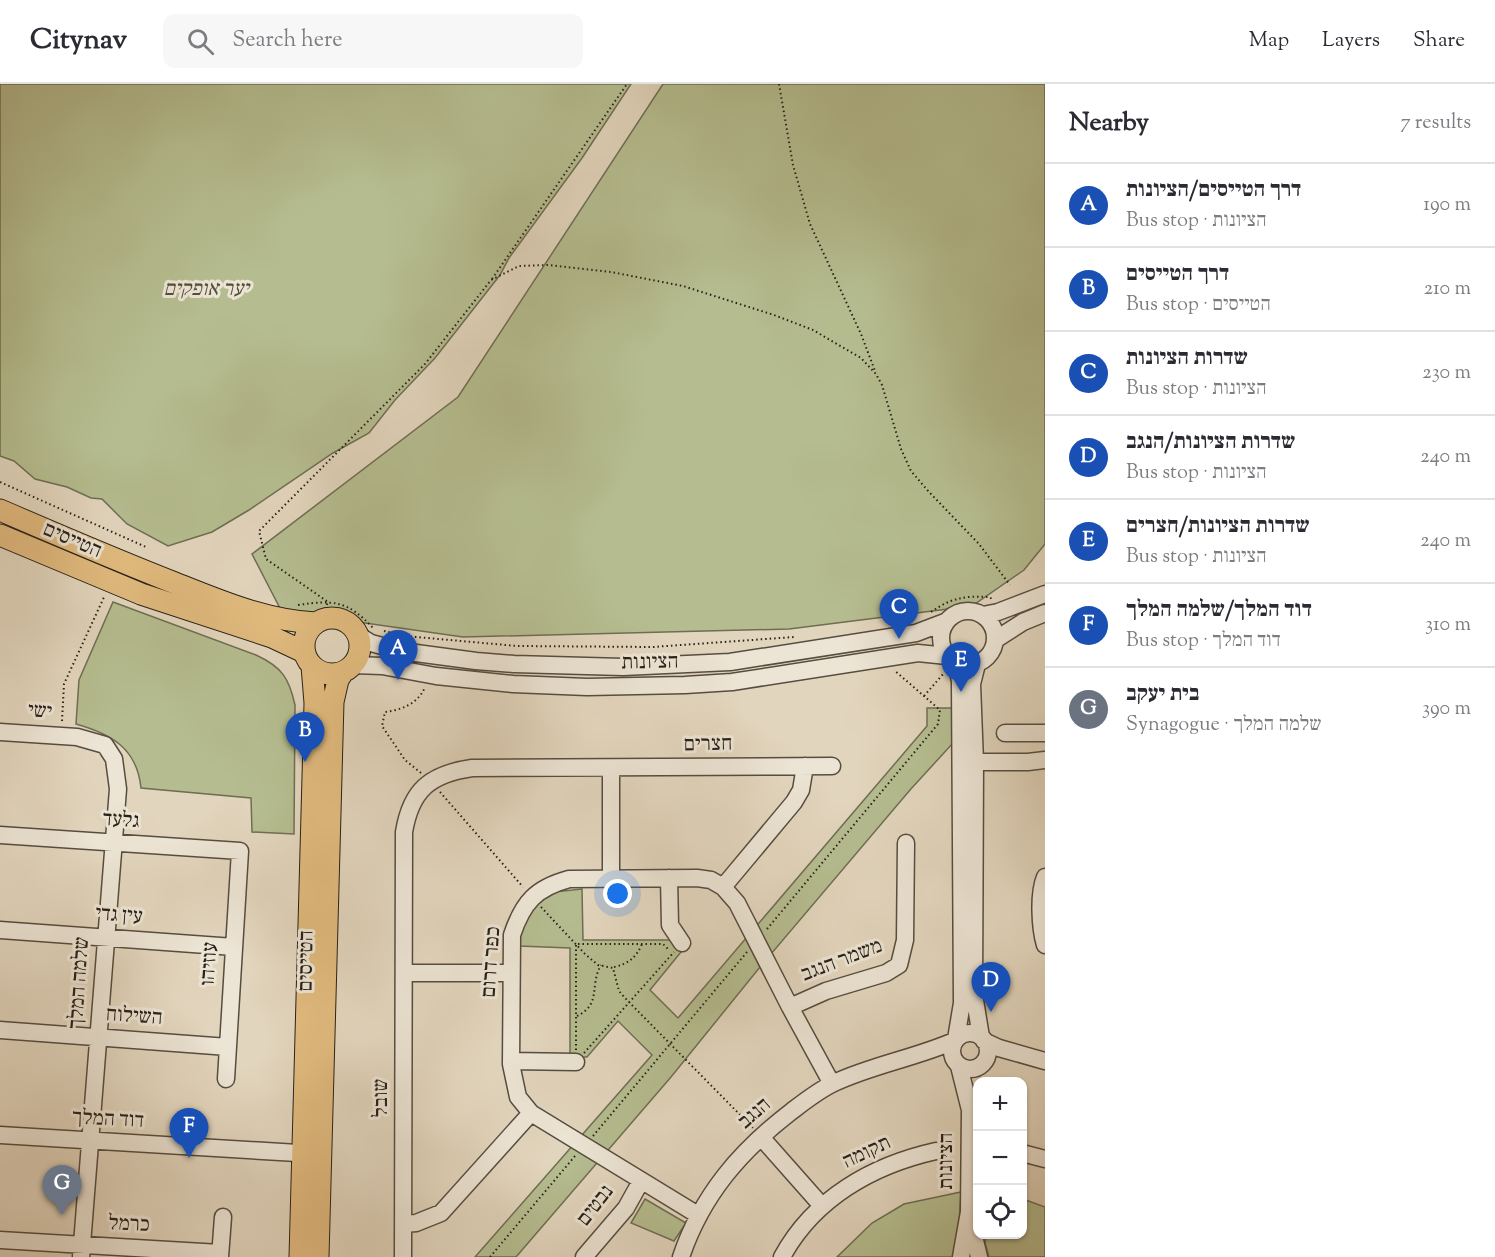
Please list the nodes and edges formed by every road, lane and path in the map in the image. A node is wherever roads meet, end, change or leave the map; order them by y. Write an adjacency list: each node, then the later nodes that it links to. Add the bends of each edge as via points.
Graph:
1 (627, 84): 3 (path)
2 (779, 84): 4 (path, via 793,165 810,224)
3 (492, 280): 4 (path, via 519,266 548,265 683,286 813,330 861,358); 12 (path, via 425,364 260,531 266,559)
4 (876, 374): 10 (path, via 912,471 979,544)
5 (0, 482): 8 (path)
6 (0, 510): 16 (main road, הטייסים, via 198,592 264,615)
7 (0, 535): 9 (main road, הטייסים)
8 (146, 547)
9 (111, 582): 17 (main road, הטייסים); 31 (path, via 64,684)
10 (1010, 585)
11 (1045, 594): 14 (street)
12 (328, 602)
13 (1045, 613): 19 (street)
14 (983, 615): 15 (street, via 963,611); 19 (street, via 994,628)
15 (945, 622): 18 (street, הציונות, via 916,633 753,659 663,666 588,667 476,661 401,651); 22 (street, via 940,637 942,647)
16 (316, 623): 18 (main road, via 337,619); 20 (main road, via 306,635)
17 (241, 628): 20 (main road, הטייסים, via 287,643); 27 (main road, via 277,650 294,666 303,681)
18 (358, 635): 24 (main road, via 359,652)
19 (995, 640): 23 (street, via 991,653)
20 (308, 659): 24 (main road, via 326,674); 27 (main road, הטייסים, via 315,689)
21 (881, 659): 22 (street, הציונות, via 927,652); 25 (street, הציונות, via 732,682 685,685 588,687); 26 (path)
22 (953, 660): 23 (street); 26 (path); 65 (street, via 960,681 962,1003)
23 (977, 664): 33 (street, via 972,684)
24 (348, 669): 25 (street, הציונות, via 382,666); 84 (main road, הטייסים, via 338,680 333,702)
25 (429, 675): 37 (path, via 423,692 414,702 385,712 382,726 405,760)
26 (924, 696): 49 (path, via 940,710 938,724)
27 (314, 726): 84 (main road, הטייסים)
28 (0, 732): 31 (street, ישי)
29 (1005, 733): 30 (street)
30 (1045, 733)
31 (69, 737): 39 (street, שלמה המלך, via 105,745 114,759 118,789)
32 (1045, 760): 33 (street)
33 (975, 762): 64 (street, via 974,994)
34 (805, 766): 35 (street, חצרים); 36 (street, חצרים); 45 (street, via 794,802)
35 (832, 766)
36 (611, 768): 37 (street, חצרים, via 472,768 443,774); 44 (street)
37 (431, 782): 46 (path); 57 (street, שובל, via 408,812 404,832)
38 (0, 835): 39 (street, גלעד)
39 (114, 843): 41 (street, גלעד); 48 (street, שלמה המלך)
40 (906, 843): 60 (street, משמר הנגב, via 905,940 898,965)
41 (240, 851): 53 (street, עוזיהו)
42 (669, 878): 44 (street, כפר דרום); 45 (street, כפר דרום, via 711,880); 54 (street, via 670,925)
43 (1045, 878): 52 (street)
44 (611, 879): 46 (street, כפר דרום, via 569,879)
45 (723, 888): 49 (street, via 736,903)
46 (532, 897): 50 (path); 58 (street, כפר דרום, via 517,919 512,935)
47 (0, 930): 48 (street, עין גדי)
48 (106, 938): 53 (street, עין גדי); 63 (street, שלמה המלך)
49 (756, 942): 60 (street); 66 (path)
50 (576, 944): 51 (path); 55 (path); 61 (path)
51 (642, 944): 54 (path); 56 (path, via 633,959)
52 (1045, 945)
53 (234, 947): 67 (street, עוזיהו)
54 (678, 948): 59 (path)
55 (601, 965): 56 (path); 61 (path, via 592,1005)
56 (613, 968): 59 (path, via 619,991)
57 (405, 973): 58 (street); 92 (street, שובל)
58 (511, 973): 70 (street, כפר דרום)
59 (629, 1002): 66 (path); 72 (path)
60 (789, 1007): 76 (street)
61 (576, 1017): 72 (path)
62 (0, 1030): 63 (street, השילוח)
63 (99, 1037): 67 (street, השילוח); 81 (street, שלמה המלך)
64 (982, 1039): 65 (street, via 967,1033); 68 (street); 73 (street, via 987,1052)
65 (955, 1040): 69 (street, הנגב); 74 (street, via 952,1053)
66 (670, 1044): 80 (path); 82 (path)
67 (228, 1047): 75 (street, עוזיהו)
68 (1025, 1056): 71 (street); 73 (street)
69 (906, 1059): 74 (street, הנגב); 76 (street, הנגב)
70 (511, 1061): 72 (street); 78 (street, כפר דרום, via 518,1097)
71 (1045, 1061)
72 (576, 1062)
73 (981, 1064): 74 (street, via 971,1069); 77 (street, הציונות)
74 (958, 1065): 77 (street, הציונות)
75 (226, 1079)
76 (832, 1084): 80 (street, הנגב)
77 (969, 1110): 89 (street, הציונות)
78 (531, 1113): 82 (street, כפר דרום); 92 (street, via 452,1204 441,1213)
79 (0, 1136): 81 (street, דוד המלך)
80 (761, 1137): 88 (street); 90 (street, הנגב, via 723,1177)
81 (90, 1141): 84 (street, דוד המלך); 94 (street, שלמה המלך)
82 (584, 1146): 87 (street, כפר דרום); 99 (path)
83 (936, 1151): 88 (street, תקומה, via 870,1173)
84 (312, 1154): 96 (main road, הטייסים); 97 (main road, הטייסים)
85 (1027, 1155): 86 (street)
86 (1045, 1160)
87 (641, 1181): 90 (street, כפר דרום); 100 (street, נבטים, via 626,1208)
88 (822, 1206): 102 (street, תקומה)
89 (969, 1212): 103 (street, הציונות); 104 (street, הציונות)
90 (698, 1215): 101 (street, הנגב)
91 (223, 1216): 95 (street)
92 (404, 1224): 98 (street, שובל)
93 (0, 1240): 94 (street, כרמל)
94 (82, 1251): 95 (street, כרמל)
95 (220, 1255)
96 (300, 1257)
97 (318, 1257)
98 (403, 1257)
99 (490, 1257)
100 (584, 1257)
101 (681, 1257)
102 (782, 1257)
103 (961, 1257)
104 (979, 1257)

